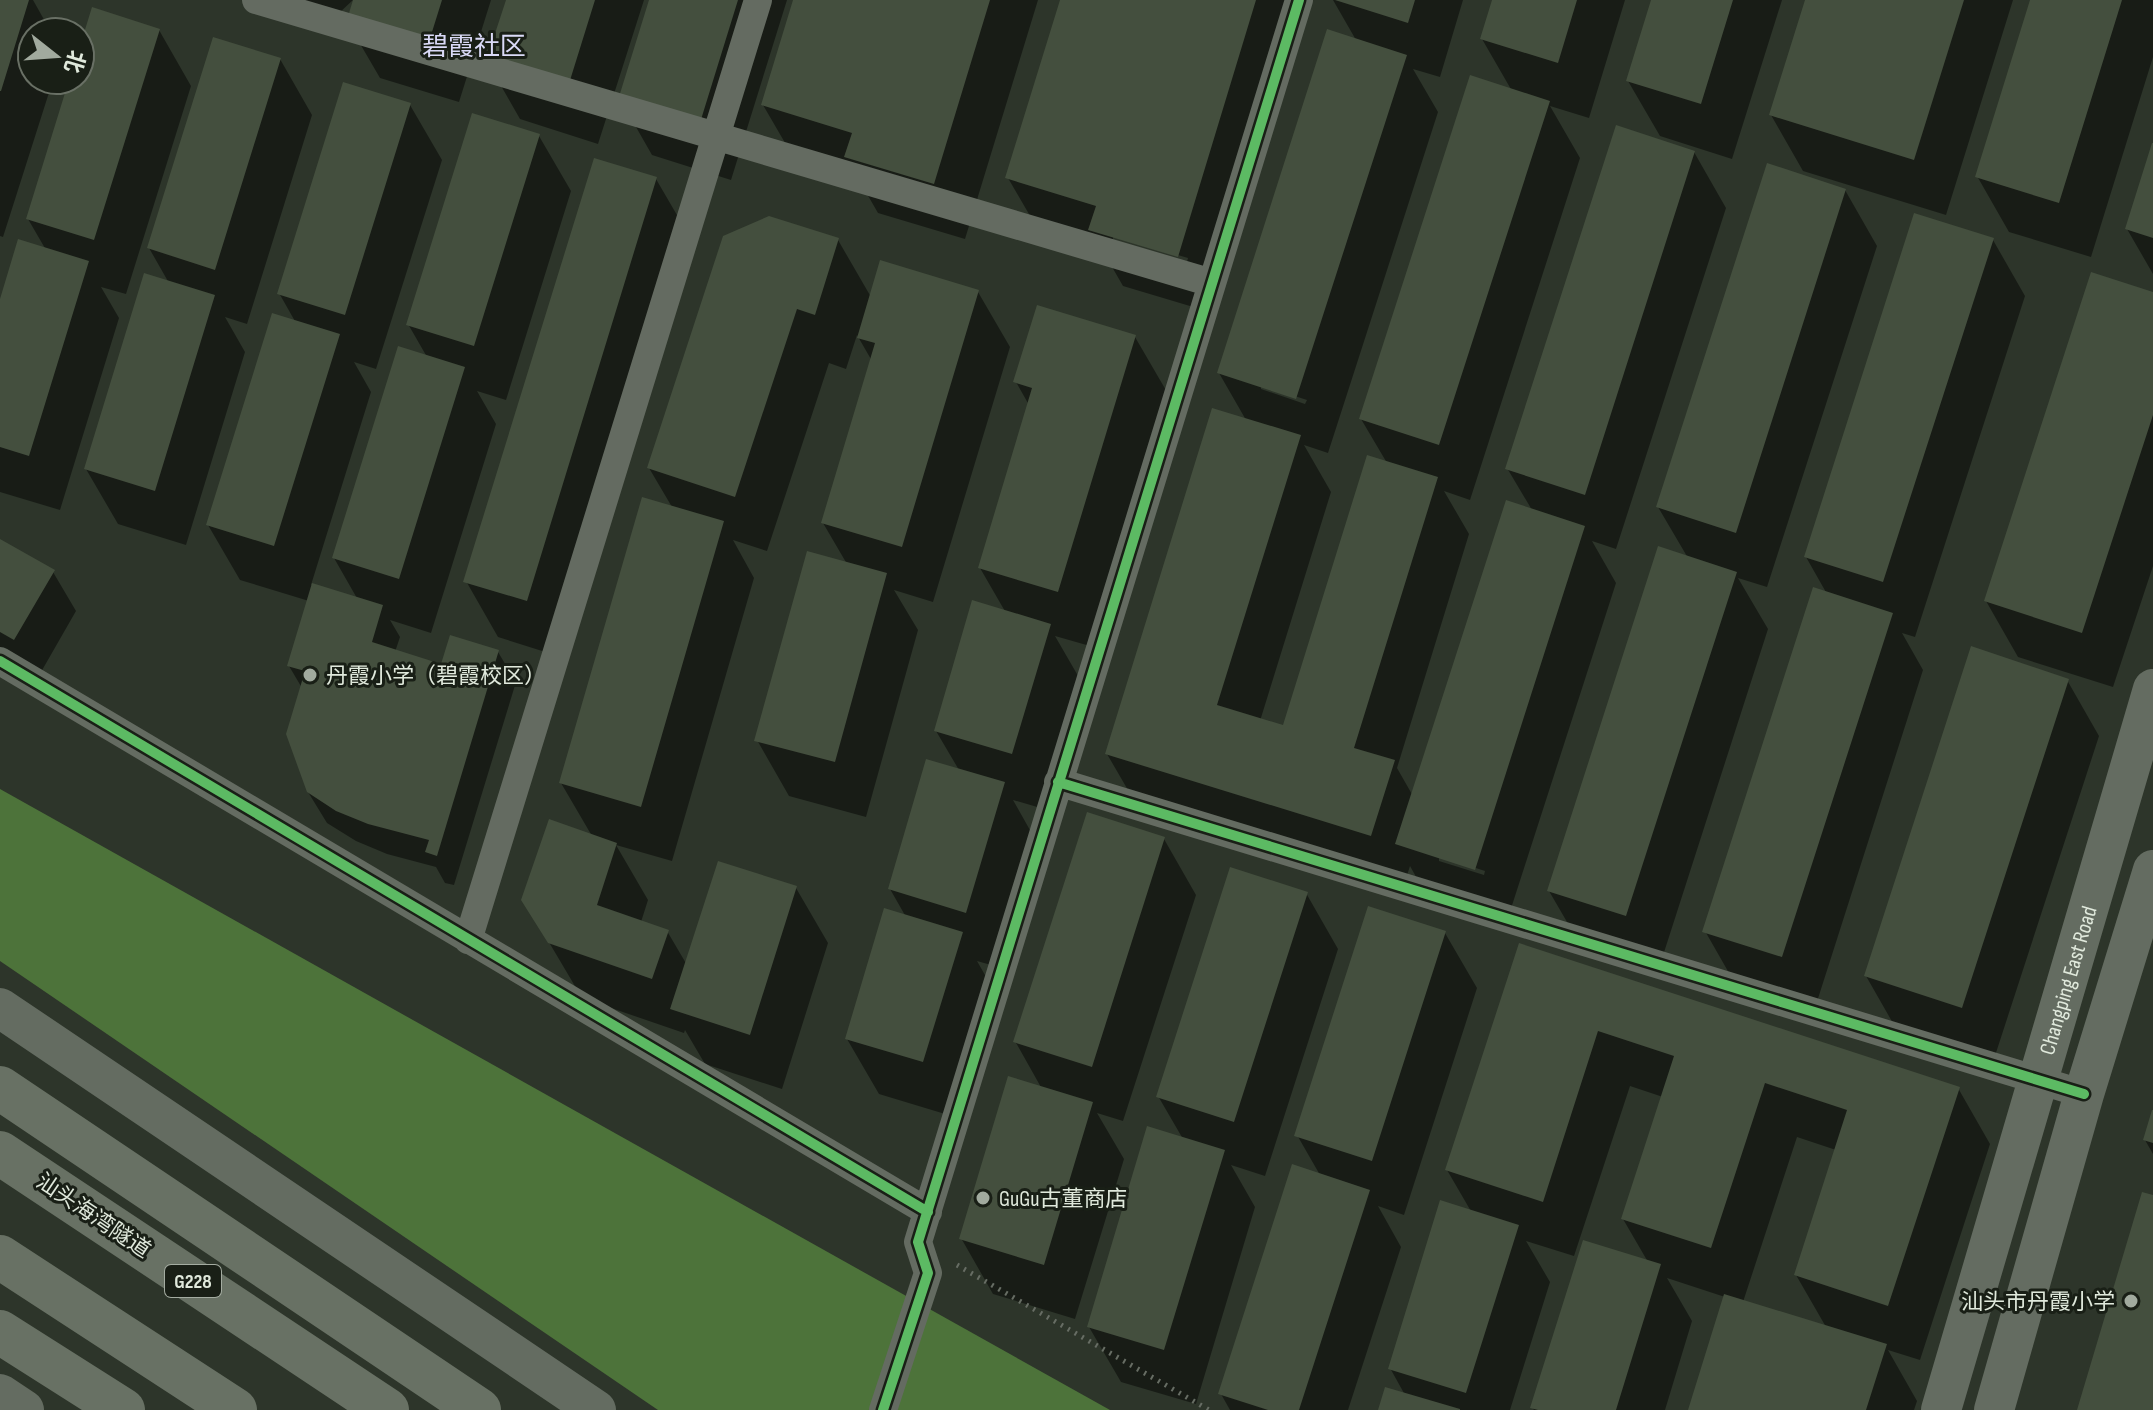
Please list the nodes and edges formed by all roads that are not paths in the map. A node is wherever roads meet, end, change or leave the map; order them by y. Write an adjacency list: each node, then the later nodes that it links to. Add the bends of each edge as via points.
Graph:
1 (256, 0): 4 (street)
2 (758, 0): 4 (street)
3 (1299, 0): 5 (street)
4 (716, 136): 5 (street); 10 (street)
5 (1212, 283): 8 (street)
6 (0, 661): 10 (street)
7 (2153, 689): 12 (street, Changping East Road)
8 (1058, 782): 12 (street); 16 (street)
9 (2153, 870): 14 (street)
10 (468, 940): 16 (street)
11 (0, 1008): 25 (street)
12 (2037, 1080): 14 (street); 27 (street, Changping East Road)
13 (0, 1088): 24 (highway)
14 (2084, 1094): 28 (street)
15 (0, 1153): 23 (highway, 汕头海湾隧道 / G228)
16 (928, 1212): 26 (street, via 918,1242 928,1273)
17 (0, 1257): 22 (highway)
18 (0, 1332): 21 (highway)
19 (0, 1394): 20 (street)
20 (24, 1410)
21 (123, 1410)
22 (235, 1410)
23 (387, 1410)
24 (479, 1410)
25 (596, 1410)
26 (883, 1410)
27 (1941, 1410)
28 (1994, 1410)

